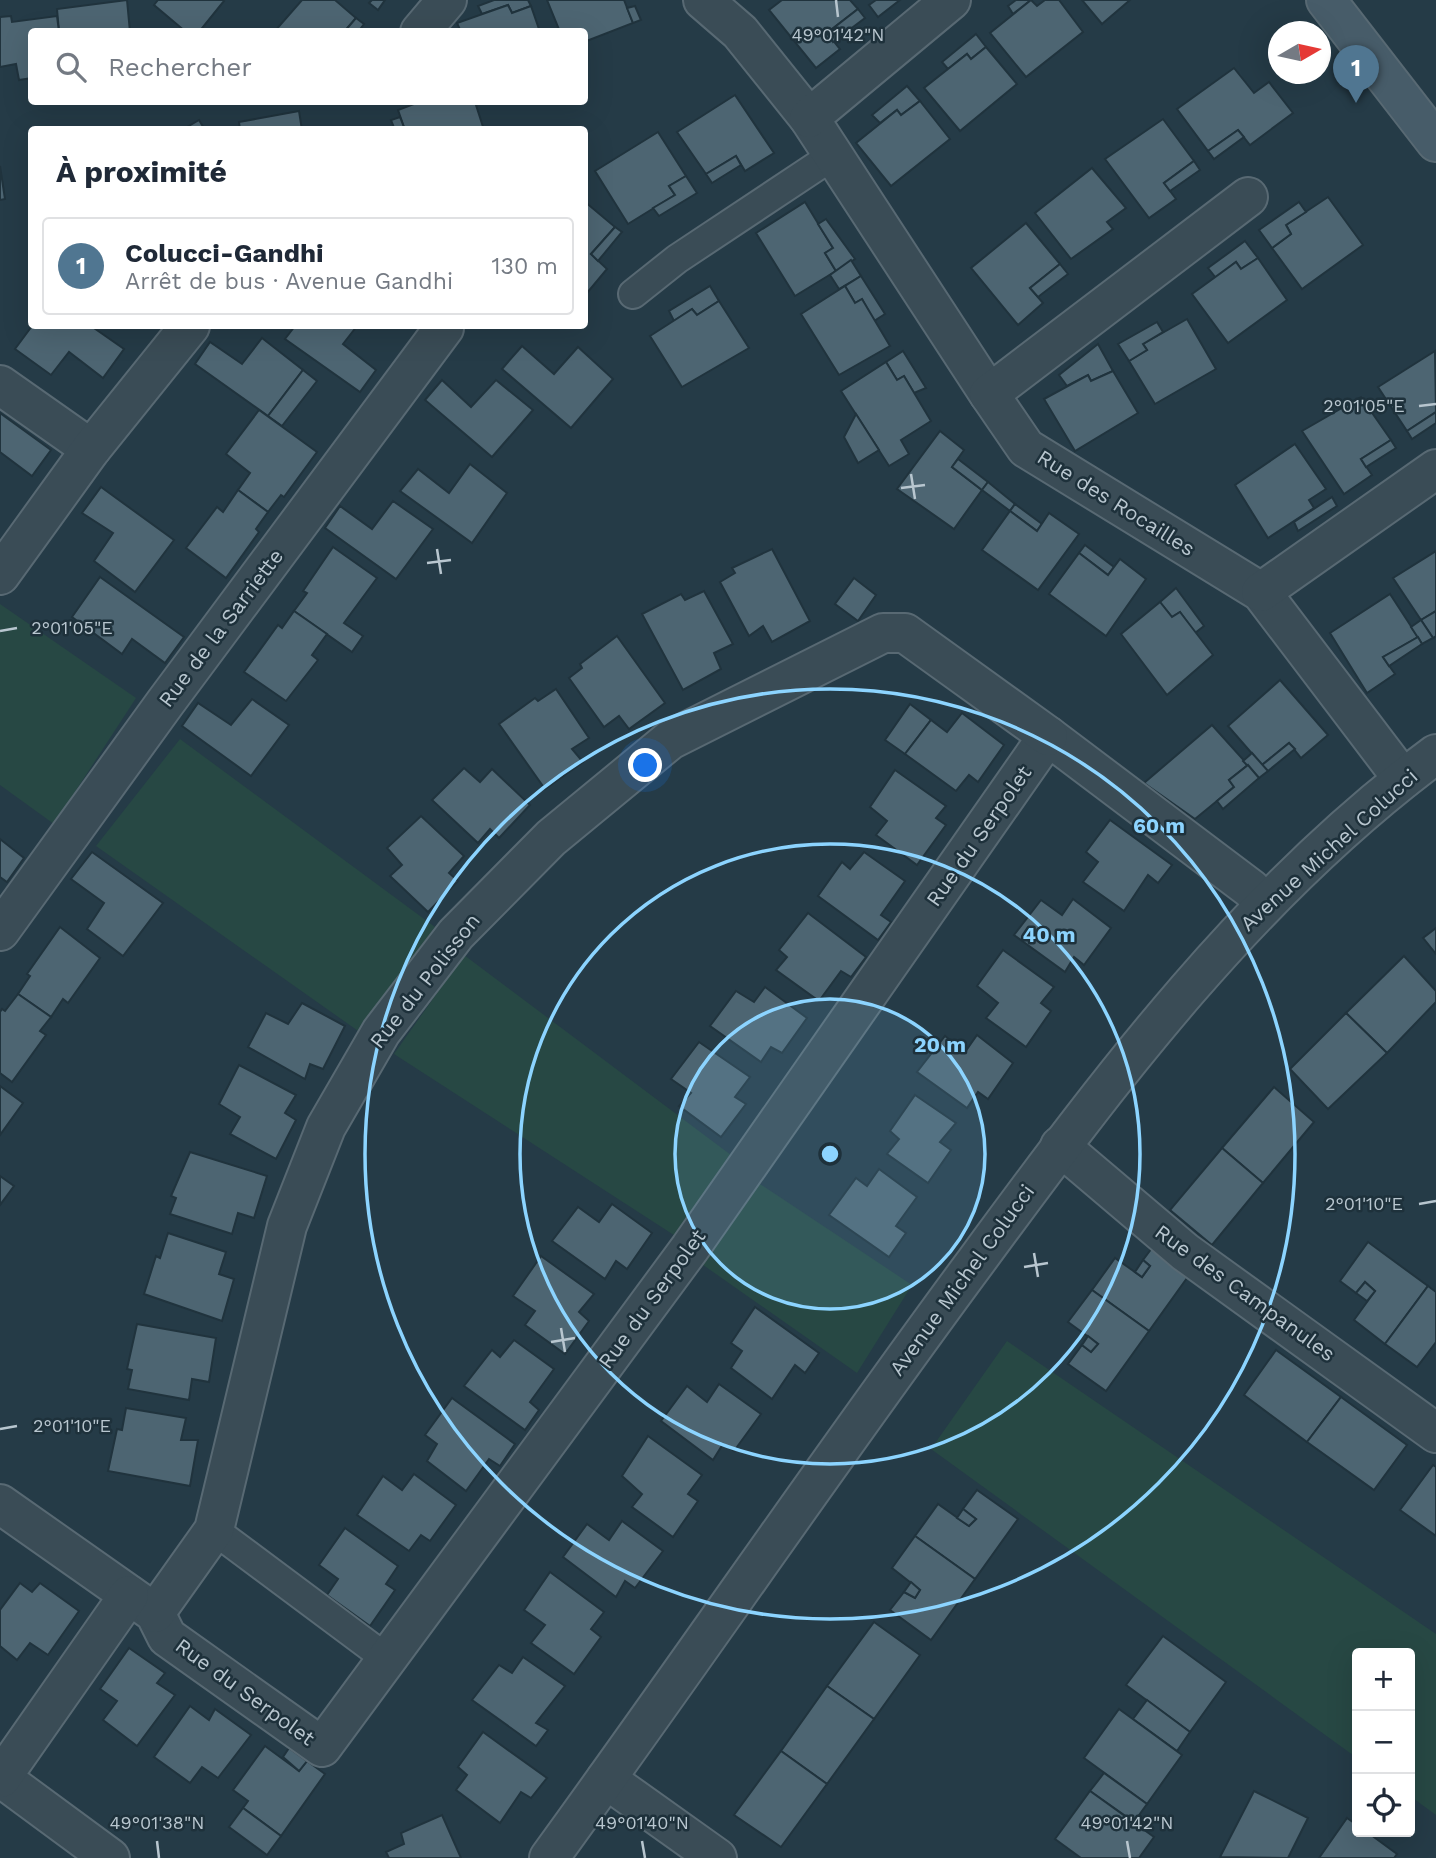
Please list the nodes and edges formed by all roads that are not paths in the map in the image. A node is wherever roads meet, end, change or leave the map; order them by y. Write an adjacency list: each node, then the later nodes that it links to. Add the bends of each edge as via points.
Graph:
1 (447, 0): 5 (street)
2 (703, 0): 6 (street, Rue des Rocailles, via 740,32)
3 (951, 0): 6 (street)
4 (1326, 0): 7 (main road)
5 (423, 28)
6 (809, 118): 8 (street, Rue des Rocailles)
7 (1436, 142)
8 (832, 156): 10 (lane, via 677,259); 14 (street, Rue des Rocailles)
9 (1248, 197): 14 (street)
10 (633, 294)
11 (188, 329): 15 (street)
12 (442, 329): 23 (street, Rue de la Sarriette)
13 (0, 385): 15 (street)
14 (989, 394): 18 (street, Rue des Rocailles, via 1026,447)
15 (92, 449): 17 (street)
16 (1436, 469): 18 (street)
17 (0, 575)
18 (1261, 592): 21 (street, Rue des Rocailles)
19 (1048, 736): 22 (street, via 1251,889); 27 (street, Rue du Polisson, via 905,633 883,633 670,740 551,838 456,934 381,1032 326,1127 287,1226); 29 (street, Rue du Serpolet, via 690,1248)
20 (1436, 754): 21 (street, Avenue Michel Colucci)
21 (1403, 779): 22 (street, Avenue Michel Colucci)
22 (1264, 904): 24 (street, Avenue Michel Colucci, via 1188,987)
23 (0, 931)
24 (1060, 1146): 25 (street, Rue des Campanules, via 1185,1252); 31 (street, Avenue Michel Colucci)
25 (1436, 1433)
26 (0, 1504): 28 (street, Rue du Serpolet)
27 (214, 1530): 28 (street, Rue du Polisson); 29 (lane)
28 (142, 1604): 29 (street, Rue du Serpolet, via 167,1637 322,1747); 30 (street, Rue du Polisson)
29 (387, 1659)
30 (1, 1777): 32 (street)
31 (606, 1779): 33 (street, Avenue Michel Colucci); 34 (street)
32 (107, 1857)
33 (549, 1858)
34 (717, 1858)

